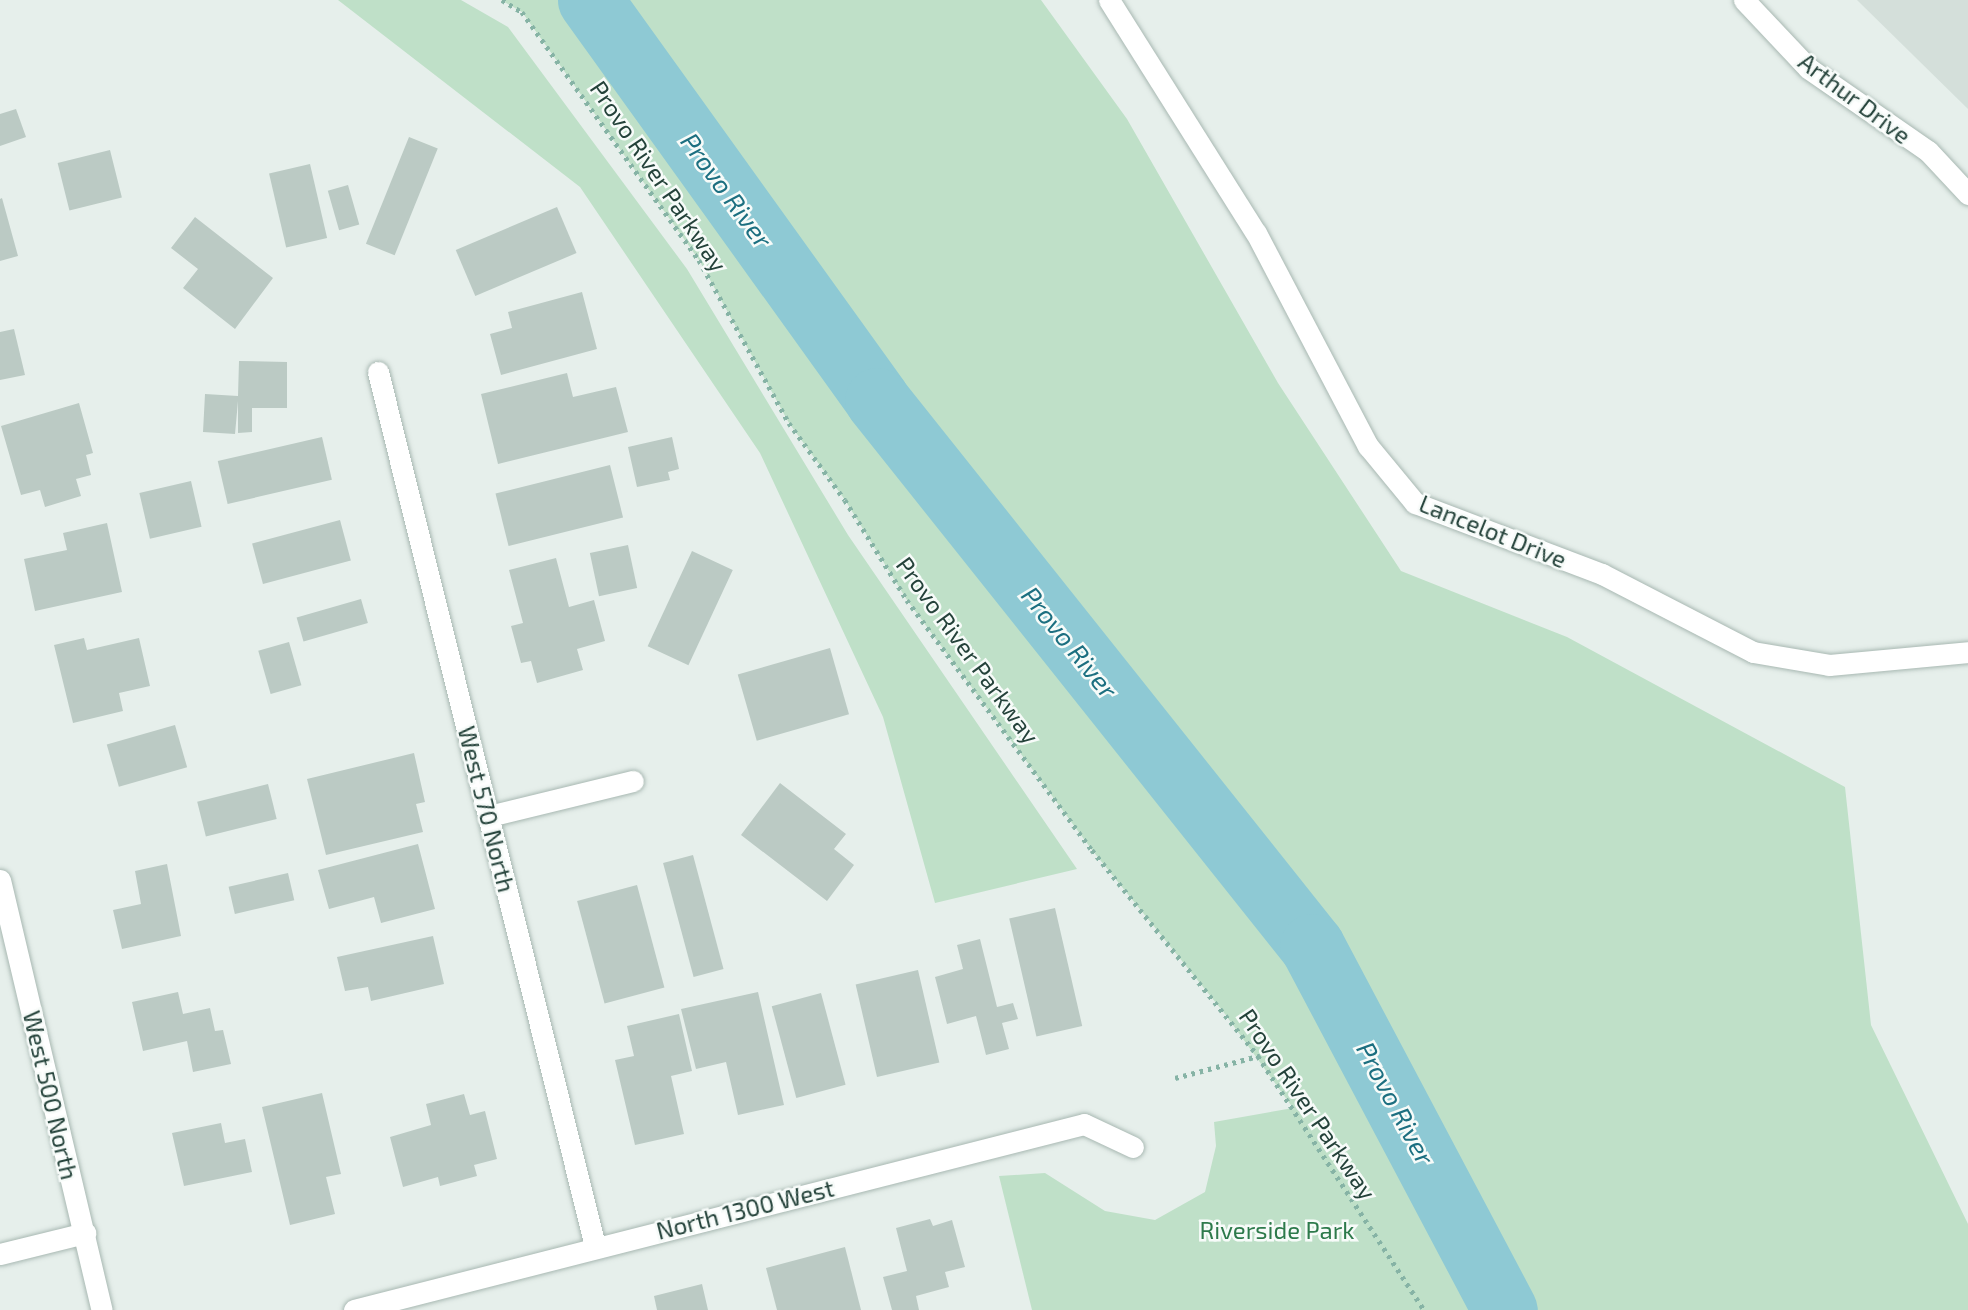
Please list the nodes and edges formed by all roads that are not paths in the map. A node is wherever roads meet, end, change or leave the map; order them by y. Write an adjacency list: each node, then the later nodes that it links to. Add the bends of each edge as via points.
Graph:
1 (1109, 0): 5 (street, Lancelot Drive, via 1256,233 1368,446 1415,503 1602,574 1753,652 1829,664)
2 (1744, 0): 3 (street, Arthur Drive, via 1808,68 1928,151)
3 (1968, 194)
4 (378, 372): 7 (street, West 570 North)
5 (1968, 652)
6 (633, 781): 7 (street)
7 (489, 816): 11 (street, West 570 North)
8 (0, 880): 10 (street, West 500 North)
9 (1133, 1147): 11 (street, North 1300 West, via 1084,1124)
10 (85, 1233): 12 (street); 13 (street, West 500 North)
11 (595, 1246): 14 (street, North 1300 West)
12 (0, 1254)
13 (102, 1310)
14 (354, 1310)

